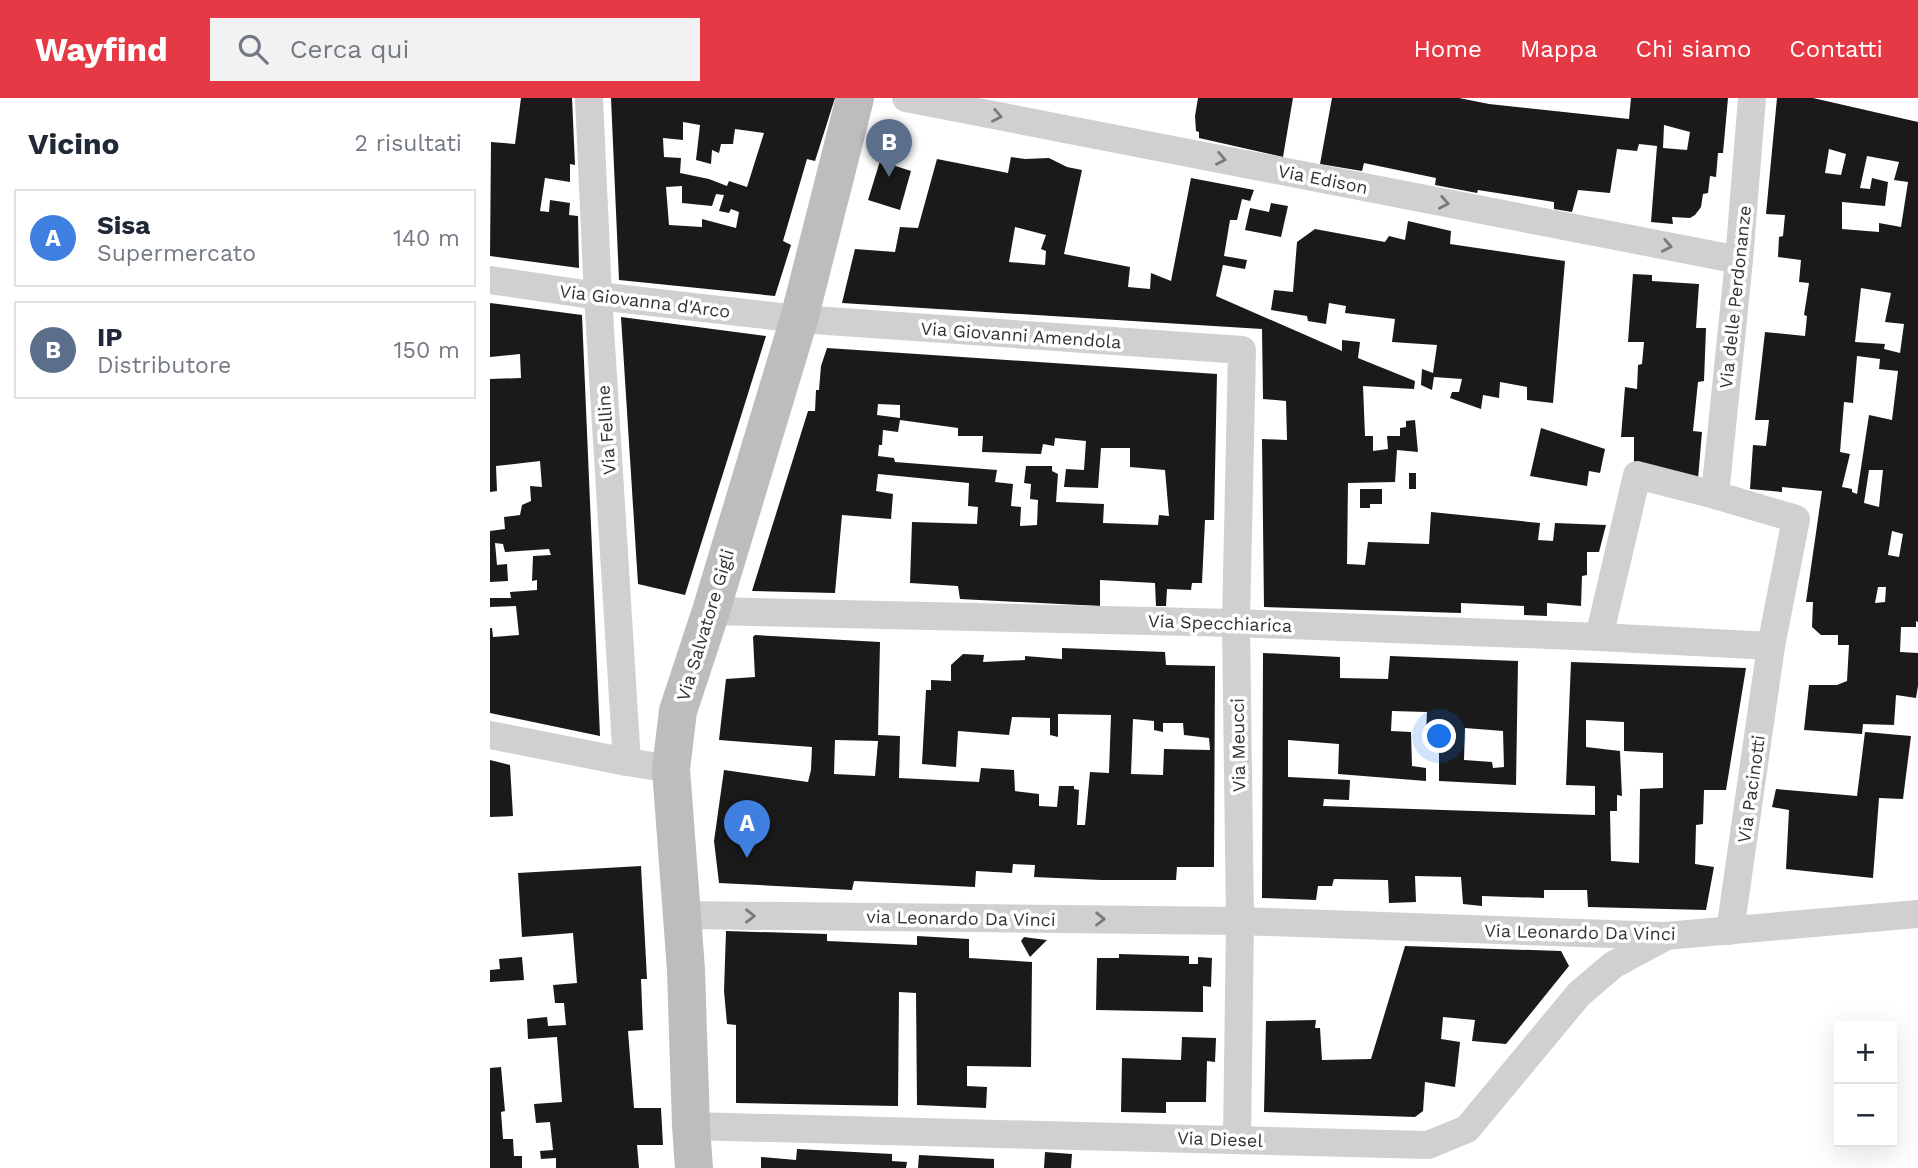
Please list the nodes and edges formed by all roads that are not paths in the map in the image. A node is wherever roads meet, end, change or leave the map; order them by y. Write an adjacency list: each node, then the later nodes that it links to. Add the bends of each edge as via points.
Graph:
1 (589, 98): 7 (street, Via Felline)
2 (855, 98): 8 (street, Via Salvatore Gigli)
3 (906, 98): 5 (street, Via Edison, one-way to 5)
4 (1752, 98): 5 (street, Via delle Perdonanze)
5 (1740, 260): 10 (street, Via delle Perdonanze)
6 (490, 280): 7 (street, Via Giovanna d'Arco)
7 (598, 296): 8 (street, Via Giovanna d'Arco); 16 (street, Via Felline)
8 (799, 319): 9 (street, Via Giovanni Amendola); 11 (street, Via Salvatore Gigli)
9 (1242, 350): 12 (street, Via Meucci)
10 (1715, 495): 13 (street, via 1637,475); 14 (street, Via Pacinotti, via 1796,519)
11 (711, 611): 12 (street, Via Specchiarica); 17 (street, Via Salvatore Gigli, via 678,711)
12 (1236, 623): 13 (street, Via Specchiarica); 20 (street, Via Meucci)
13 (1599, 637): 14 (street, Via Specchiarica)
14 (1771, 646): 21 (street, Via Pacinotti)
15 (490, 735): 16 (street)
16 (627, 762): 17 (street)
17 (671, 769): 19 (street, Via Salvatore Gigli)
18 (1918, 910): 21 (street, Via Leonardo Da Vinci)
19 (682, 915): 20 (street, via Leonardo Da Vinci, one-way to 20); 23 (street, Via Salvatore Gigli)
20 (1240, 921): 22 (street, Via Leonardo Da Vinci); 24 (street, Via Meucci)
21 (1730, 930): 22 (street, Via Leonardo Da Vinci)
22 (1665, 936): 24 (street, Via Diesel, via 1613,965 1579,994 1467,1129 1429,1145)
23 (691, 1126): 24 (street, Via Diesel); 25 (street, Via Salvatore Gigli)
24 (1237, 1140)
25 (694, 1168)

